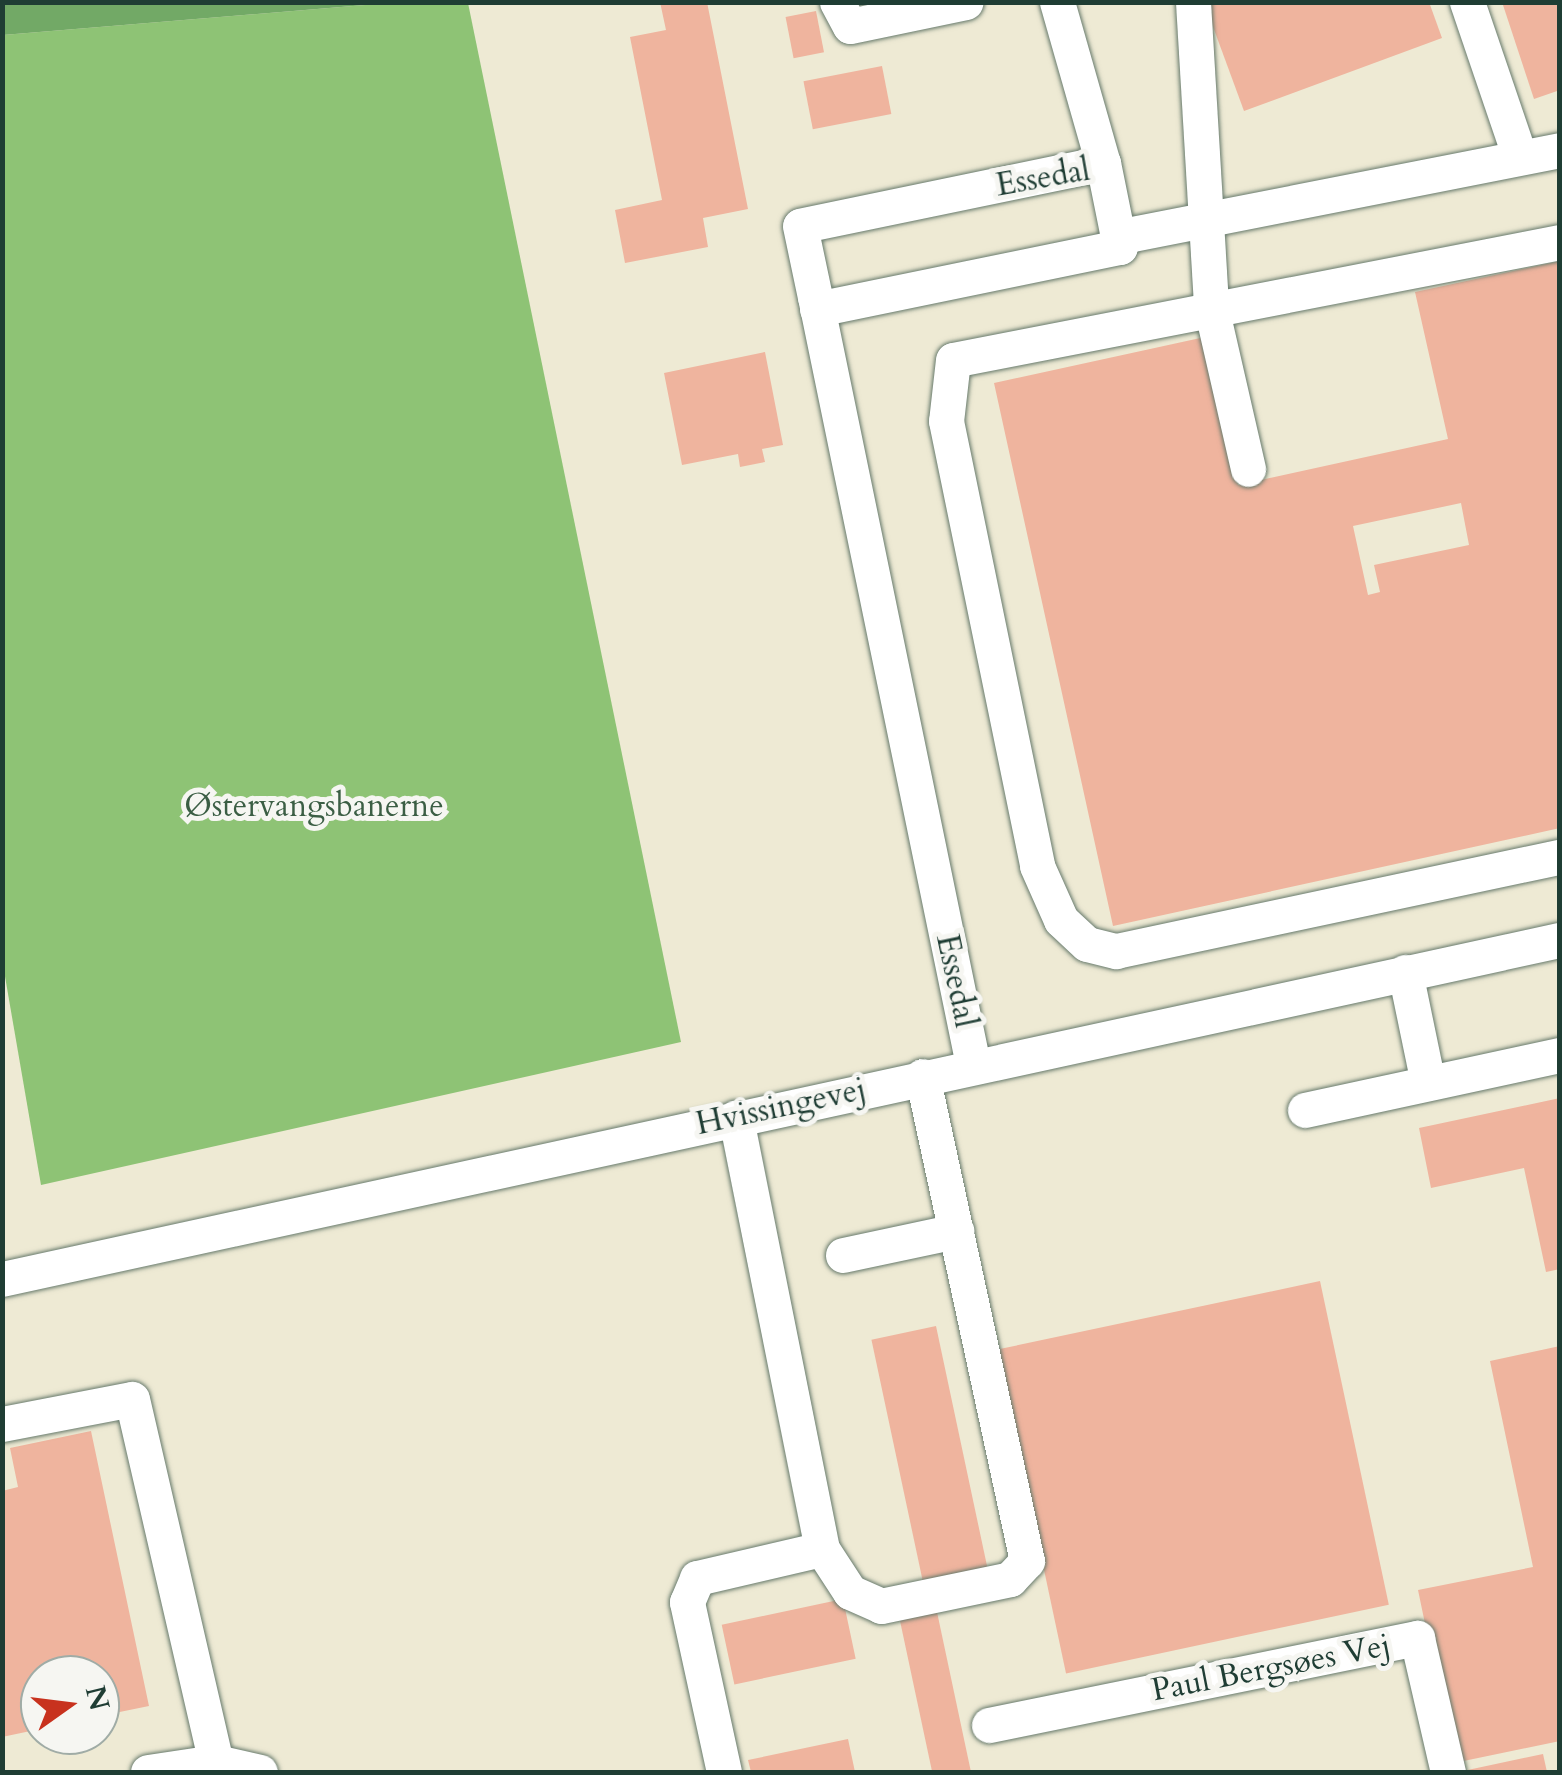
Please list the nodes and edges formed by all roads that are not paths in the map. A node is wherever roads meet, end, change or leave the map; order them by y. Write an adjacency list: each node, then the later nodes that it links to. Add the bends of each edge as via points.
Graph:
1 (837, 2): 2 (street, via 850,26)
2 (966, 2)
3 (1057, 2): 8 (street)
4 (1193, 2): 9 (street)
5 (1466, 2): 7 (street)
6 (1560, 150): 7 (street)
7 (1518, 155): 9 (street)
8 (1103, 164): 10 (street, Essedal); 13 (street, Essedal, via 800,226)
9 (1204, 224): 10 (street); 12 (street)
10 (1118, 237): 13 (street, via 1120,247)
11 (1560, 242): 12 (street)
12 (1211, 307): 14 (street); 15 (street, via 953,360 946,420 1037,866 1061,920 1087,944 1116,951)
13 (817, 309): 19 (street, Essedal)
14 (1248, 469)
15 (1560, 857)
16 (1560, 940): 17 (street, Hvissingevej)
17 (1405, 972): 19 (street, Hvissingevej); 21 (street)
18 (1560, 1055): 21 (street)
19 (973, 1064): 20 (street, Hvissingevej)
20 (922, 1076): 23 (street, Hvissingevej); 24 (street)
21 (1428, 1083): 22 (street)
22 (1304, 1110)
23 (736, 1117): 26 (street, Hvissingevej); 28 (street)
24 (956, 1232): 25 (street); 28 (street, via 1027,1561 1010,1580 881,1606 850,1592)
25 (842, 1255)
26 (2, 1279)
27 (2, 1424): 30 (street, via 132,1399)
28 (822, 1550): 33 (street, via 697,1578 686,1602)
29 (989, 1725): 34 (street, Paul Bergsøes Vej, via 1417,1638)
30 (216, 1762): 31 (street); 32 (street)
31 (148, 1772)
32 (260, 1772)
33 (724, 1772)
34 (1448, 1772)

